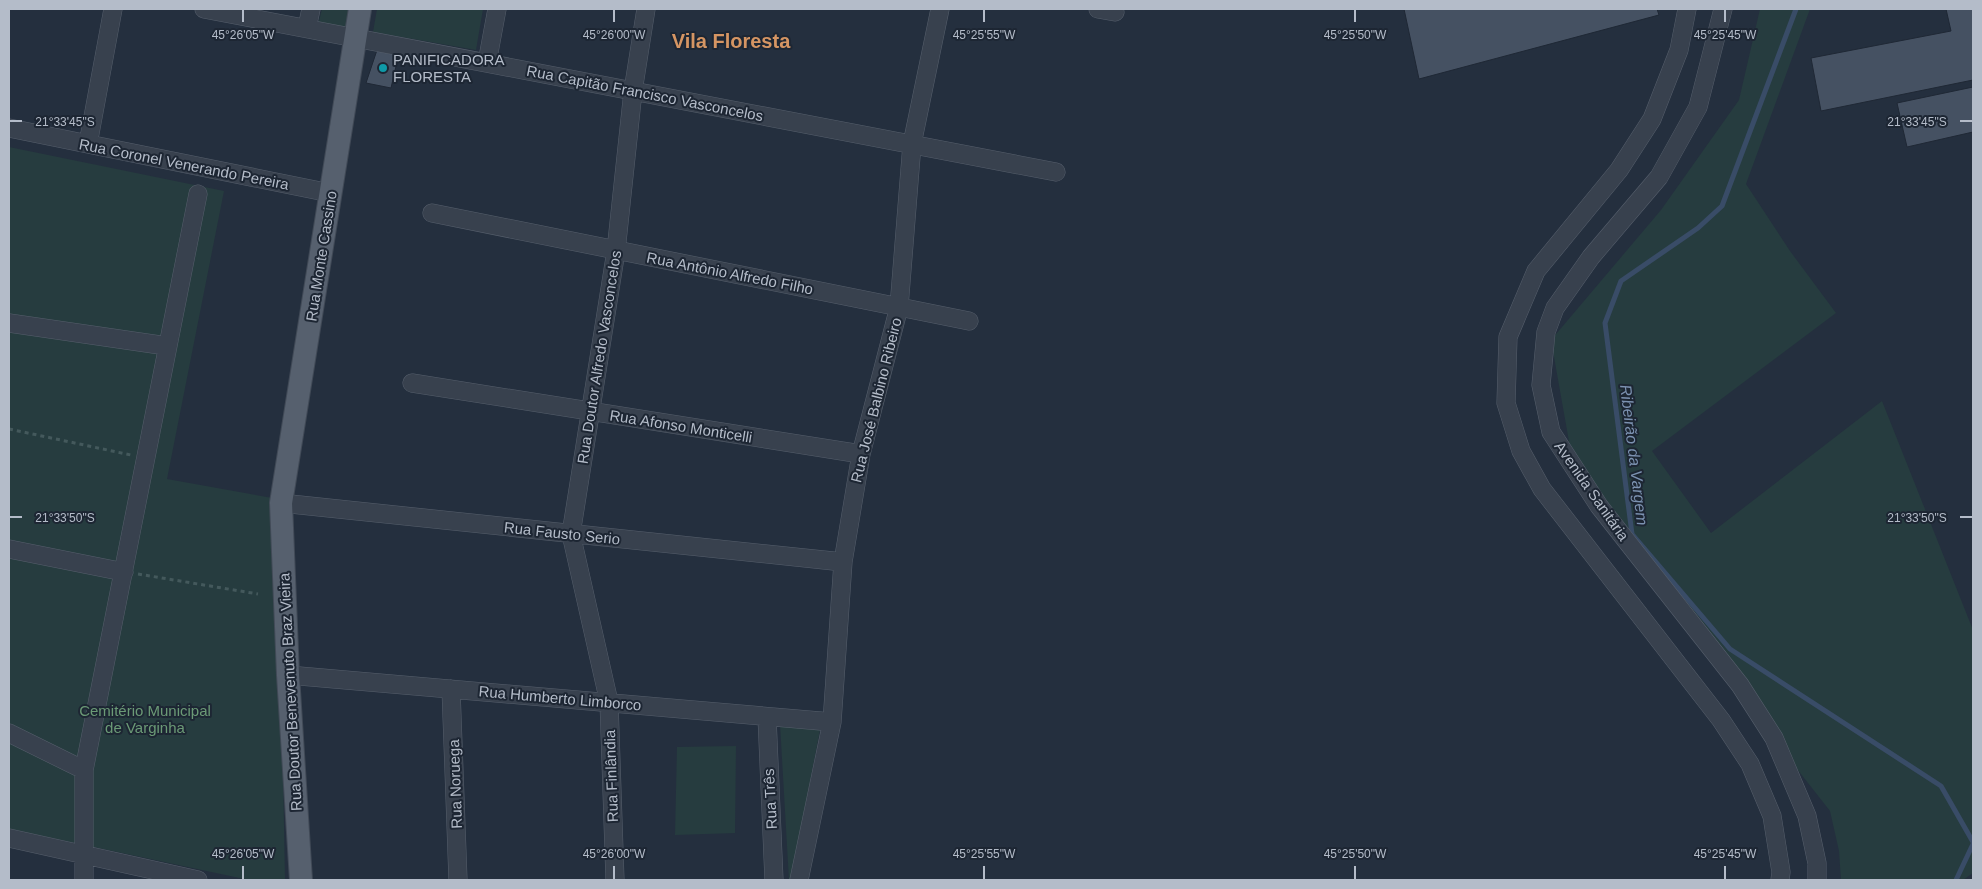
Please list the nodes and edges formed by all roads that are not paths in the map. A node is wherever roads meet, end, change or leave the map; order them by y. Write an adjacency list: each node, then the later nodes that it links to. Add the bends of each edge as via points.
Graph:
1 (113, 9): 15 (street)
2 (204, 9): 10 (street, Rua Capitão Francisco Vasconcelos)
3 (311, 9): 10 (street)
4 (360, 9): 11 (main road, Rua Monte Cassino)
5 (497, 9): 12 (street)
6 (646, 9): 13 (street, Rua Doutor Alfredo Vasconcelos)
7 (940, 9): 16 (street, Rua José Balbino Ribeiro)
8 (1687, 9): 50 (street, via 1679,50 1652,119 1619,170 1536,271 1508,337 1506,404 1521,451 1542,489 1721,720 1750,764 1772,816)
9 (1723, 9): 51 (street, Avenida Sanitária, via 1698,108 1659,177 1591,257 1555,308 1546,332 1541,385 1551,432 1599,506 1740,685 1774,738 1807,816 1817,863)
10 (307, 28): 11 (street, Rua Capitão Francisco Vasconcelos)
11 (355, 38): 12 (street, Rua Capitão Francisco Vasconcelos); 18 (main road, Rua Monte Cassino)
12 (487, 63): 13 (street, Rua Capitão Francisco Vasconcelos)
13 (633, 91): 16 (street, Rua Capitão Francisco Vasconcelos); 21 (street, Rua Doutor Alfredo Vasconcelos)
14 (9, 128): 15 (street, Rua Coronel Venerando Pereira)
15 (88, 144): 18 (street, Rua Coronel Venerando Pereira)
16 (912, 144): 17 (street, Rua Capitão Francisco Vasconcelos); 22 (street, Rua José Balbino Ribeiro)
17 (1056, 172)
18 (330, 193): 29 (main road, Rua Monte Cassino)
19 (198, 194): 25 (street)
20 (432, 213): 21 (street, Rua Antônio Alfredo Filho)
21 (616, 251): 22 (street, Rua Antônio Alfredo Filho); 27 (street, Rua Doutor Alfredo Vasconcelos)
22 (899, 307): 23 (street, Rua Antônio Alfredo Filho); 28 (street, Rua José Balbino Ribeiro)
23 (968, 321)
24 (9, 323): 25 (street)
25 (168, 346): 33 (street)
26 (412, 383): 27 (street, Rua Afonso Monticelli)
27 (591, 412): 28 (street, Rua Afonso Monticelli); 30 (street, Rua Doutor Alfredo Vasconcelos)
28 (860, 454): 32 (street, Rua José Balbino Ribeiro)
29 (281, 503): 30 (street, Rua Fausto Serio); 34 (main road, Rua Doutor Benevenuto Braz Vieira)
30 (571, 534): 32 (street, Rua Fausto Serio); 36 (street, Rua Doutor Alfredo Vasconcelos)
31 (9, 548): 33 (street)
32 (843, 562): 38 (street, Rua José Balbino Ribeiro)
33 (124, 572): 40 (street)
34 (288, 675): 35 (street, Rua Humberto Limborco); 45 (main road, Rua Doutor Benevenuto Braz Vieira)
35 (451, 689): 36 (street, Rua Humberto Limborco); 46 (street, Rua Noruega)
36 (609, 702): 37 (street, Rua Humberto Limborco); 47 (street, Rua Finlândia)
37 (767, 717): 38 (street, Rua Humberto Limborco); 48 (street, Rua Três)
38 (832, 722): 49 (street, Rua José Balbino Ribeiro)
39 (9, 732): 40 (street)
40 (84, 770): 42 (street)
41 (9, 838): 42 (street)
42 (83, 855): 43 (street); 44 (street)
43 (84, 880)
44 (198, 880)
45 (301, 880)
46 (458, 880)
47 (615, 880)
48 (774, 880)
49 (799, 880)
50 (1780, 880)
51 (1817, 880)

